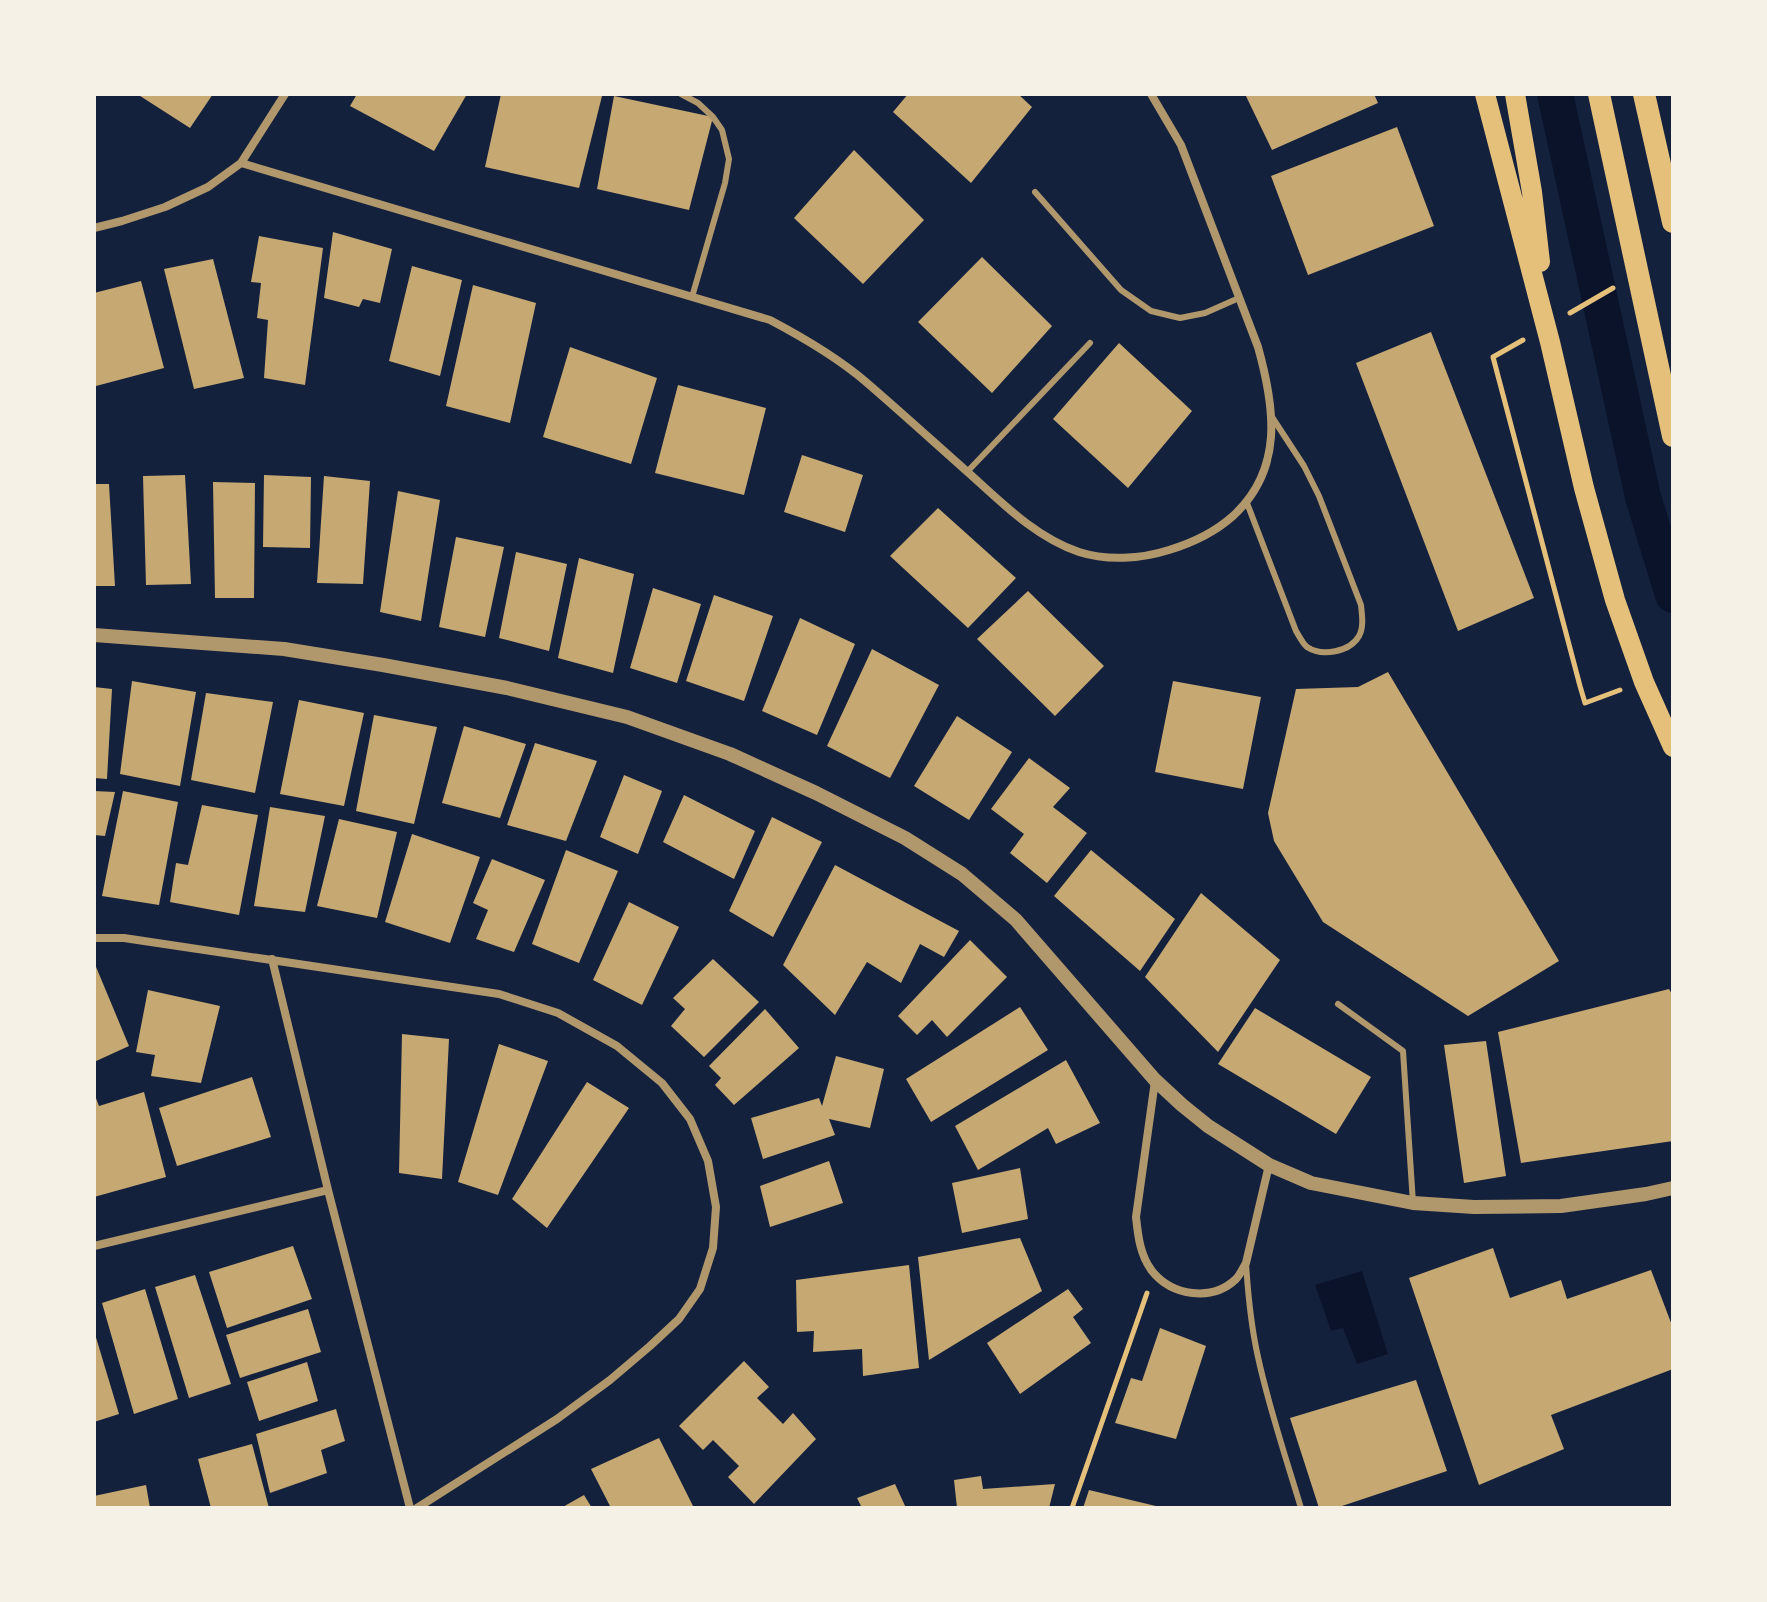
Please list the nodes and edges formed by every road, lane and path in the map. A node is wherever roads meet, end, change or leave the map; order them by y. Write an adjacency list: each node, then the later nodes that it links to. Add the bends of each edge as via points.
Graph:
1 (285, 94): 8 (street)
2 (681, 94): 12 (lane, via 713,117 729,159)
3 (1151, 94): 13 (street, via 1181,145)
4 (1485, 94): 14 (main road)
5 (1515, 94): 14 (main road)
6 (1599, 94): 17 (highway)
7 (1644, 94): 10 (highway)
8 (241, 163): 11 (street, via 208,187 165,207); 12 (street)
9 (1035, 192): 13 (lane, via 1121,290 1151,311 1180,318)
10 (1673, 222)
11 (94, 228)
12 (692, 297): 18 (street, via 770,320 816,345 864,380)
13 (1239, 298): 16 (street, via 1258,347)
14 (1550, 342): 21 (main road, via 1615,600)
15 (1090, 343): 18 (lane)
16 (1272, 417): 19 (street, via 1270,451); 19 (lane, via 1319,496 1361,605 1358,637 1343,649 1326,653 1307,647 1296,631)
17 (1673, 436)
18 (967, 472): 19 (street, via 1046,537 1080,552 1118,558 1155,555 1191,543 1222,526)
19 (1247, 503)
20 (94, 635): 27 (street, via 284,649 507,688 627,717 730,754 905,838 962,874 1016,920)
21 (1644, 682): 22 (path, via 1585,703); 23 (main road)
22 (1580, 686)
23 (1673, 747)
24 (94, 938): 25 (street)
25 (272, 959): 30 (street); 38 (street, via 499,994 558,1013 617,1046 662,1083 690,1119 708,1161 716,1207 713,1248 700,1289 679,1319 557,1419)
26 (1338, 1004): 33 (lane, via 1403,1051)
27 (1155, 1080): 28 (street, via 1208,1126); 36 (street, via 1136,1217 1138,1238)
28 (1269, 1165): 33 (street, via 1311,1183); 35 (street)
29 (1673, 1188): 31 (street)
30 (328, 1190): 34 (street); 37 (street)
31 (1646, 1194): 32 (street); 33 (street, via 1561,1206)
32 (1673, 1195)
33 (1413, 1203)
34 (94, 1246)
35 (1246, 1263): 36 (street, via 1227,1285 1201,1294 1170,1285); 40 (lane, via 1258,1357)
36 (1154, 1273): 39 (path)
37 (410, 1508)
38 (417, 1508)
39 (1072, 1508)
40 (1301, 1508)

